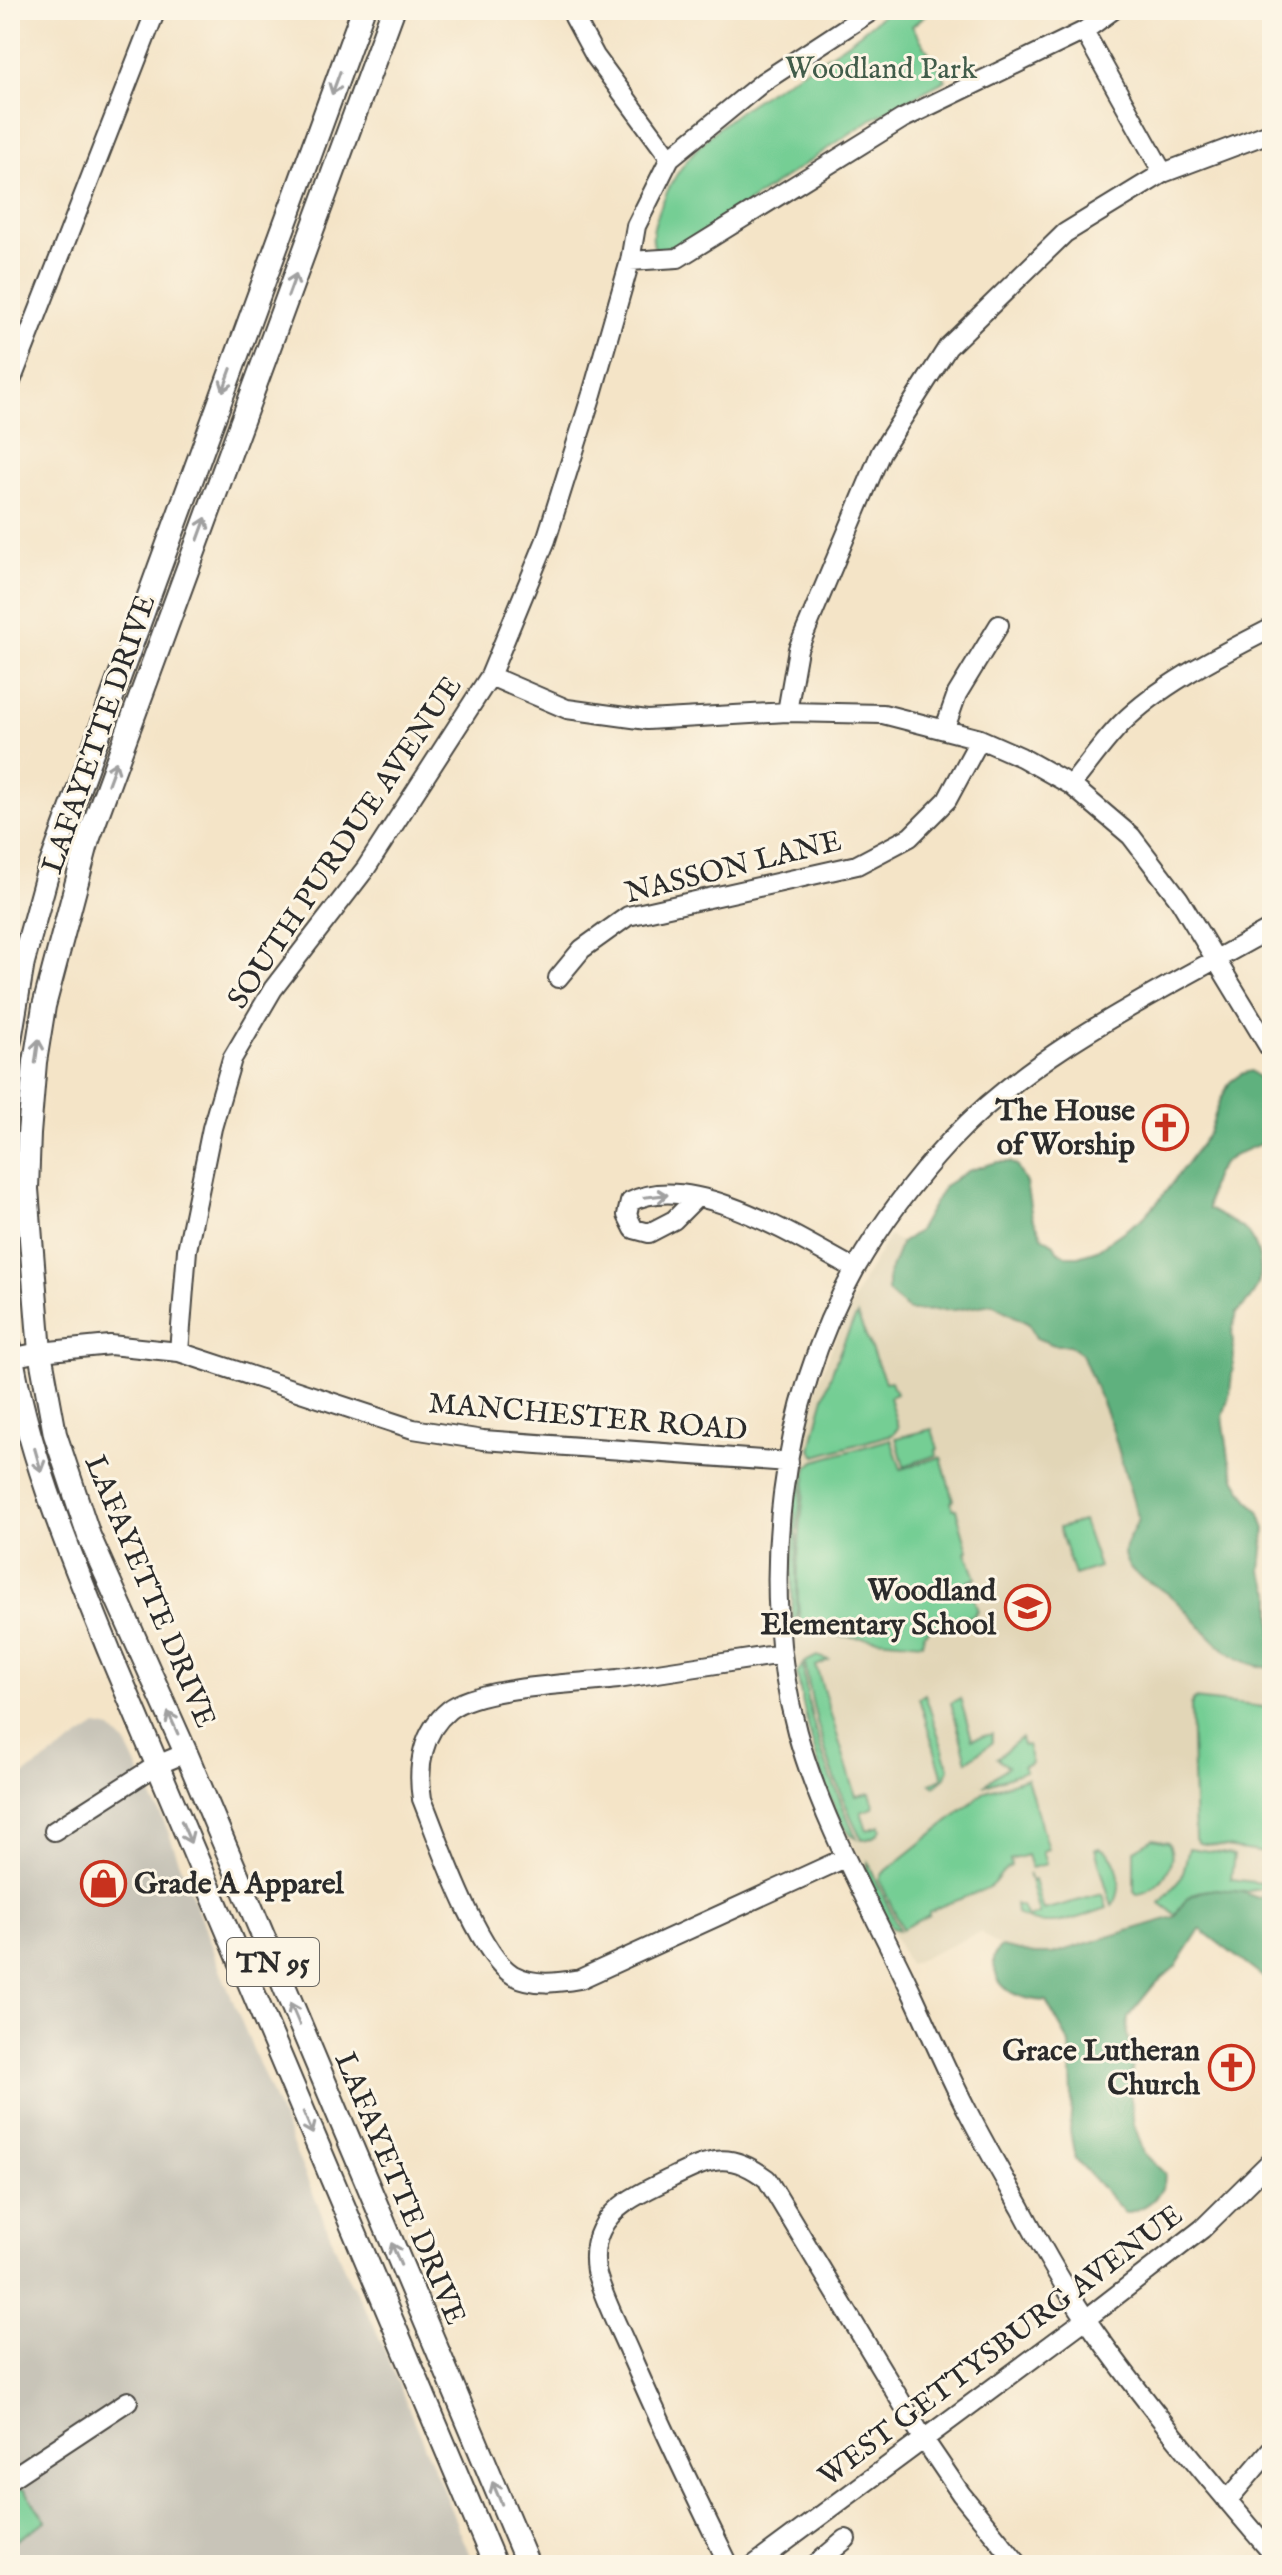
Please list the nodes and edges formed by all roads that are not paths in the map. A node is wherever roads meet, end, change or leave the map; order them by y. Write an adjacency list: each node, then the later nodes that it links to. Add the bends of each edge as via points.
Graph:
1 (156, 10): 12 (street)
2 (363, 10): 13 (main road, LAFAYETTE DRIVE, one-way to 13)
3 (393, 10): 14 (main road, LAFAYETTE DRIVE, one-way to 3)
4 (574, 10): 9 (street, via 595,56)
5 (873, 10): 9 (street, SOUTH PURDUE AVENUE, via 763,82)
6 (1113, 10): 7 (street)
7 (1084, 31): 10 (street); 11 (street, via 902,119 678,258)
8 (1272, 132): 10 (street)
9 (670, 158): 11 (street, SOUTH PURDUE AVENUE, via 636,226)
10 (1163, 173): 18 (street, via 1065,233 948,347 881,452 798,649)
11 (630, 261): 17 (street, SOUTH PURDUE AVENUE, via 546,540)
12 (10, 384)
13 (208, 433): 14 (main road); 25 (main road, LAFAYETTE DRIVE, via 46,878)
14 (234, 444): 26 (main road, LAFAYETTE DRIVE, one-way to 14, via 88,840)
15 (999, 625): 19 (street, via 957,694)
16 (1272, 628): 21 (street, via 1217,656 1122,722)
17 (490, 676): 18 (street, via 567,709 647,720); 32 (street, SOUTH PURDUE AVENUE, via 366,868 273,989 232,1059 187,1250)
18 (787, 712): 19 (street, via 883,714)
19 (945, 728): 20 (street)
20 (980, 739): 21 (street); 24 (street, NASSON LANE, via 947,800 910,837 857,865 628,916 582,949)
21 (1071, 785): 23 (street, via 1131,836)
22 (1272, 928): 23 (street)
23 (1216, 960): 28 (street); 30 (street, via 1033,1068 990,1103 923,1174)
24 (558, 978)
25 (13, 1000): 26 (street); 27 (main road, LAFAYETTE DRIVE)
26 (44, 1006): 31 (main road, LAFAYETTE DRIVE, one-way to 26, via 27,1189)
27 (10, 1040)
28 (1272, 1052)
29 (697, 1197): 30 (street, via 715,1199)
30 (855, 1269): 34 (street, via 812,1370)
31 (40, 1352): 32 (street, MANCHESTER ROAD, via 110,1345); 33 (street, MANCHESTER ROAD); 36 (main road, LAFAYETTE DRIVE / TN 95, one-way to 31, via 89,1536 55,1434)
32 (179, 1352): 34 (street, MANCHESTER ROAD, via 413,1429 483,1440)
33 (11, 1354): 37 (main road, LAFAYETTE DRIVE / TN 95, one-way to 37, via 54,1513)
34 (789, 1462): 35 (street, via 779,1545)
35 (782, 1654): 39 (street, via 796,1729); 39 (street, via 469,1700 449,1710 429,1736 421,1758 422,1799 476,1931 497,1963 539,1983 580,1979)
36 (186, 1753): 37 (street); 52 (main road, LAFAYETTE DRIVE / TN 95, one-way to 36)
37 (157, 1765): 38 (street); 42 (main road, LAFAYETTE DRIVE / TN 95, one-way to 42)
38 (54, 1831)
39 (845, 1858): 41 (street, via 967,2111)
40 (1272, 2160): 41 (street, WEST GETTYSBURG AVENUE, via 1202,2229)
41 (1086, 2319): 44 (street, WEST GETTYSBURG AVENUE); 47 (street)
42 (400, 2339): 50 (main road, via 403,2376); 51 (main road, LAFAYETTE DRIVE / TN 95)
43 (128, 2401): 46 (street)
44 (923, 2438): 53 (street, via 767,2179 720,2158 630,2200 610,2214 600,2231 596,2271 669,2444); 54 (street, WEST GETTYSBURG AVENUE); 56 (street)
45 (1272, 2448): 47 (street)
46 (10, 2479)
47 (1227, 2501): 49 (street)
48 (846, 2539): 55 (street)
49 (1272, 2553)
50 (482, 2565)
51 (495, 2565)
52 (528, 2565)
53 (729, 2565)
54 (754, 2565)
55 (815, 2565)
56 (1019, 2565)

